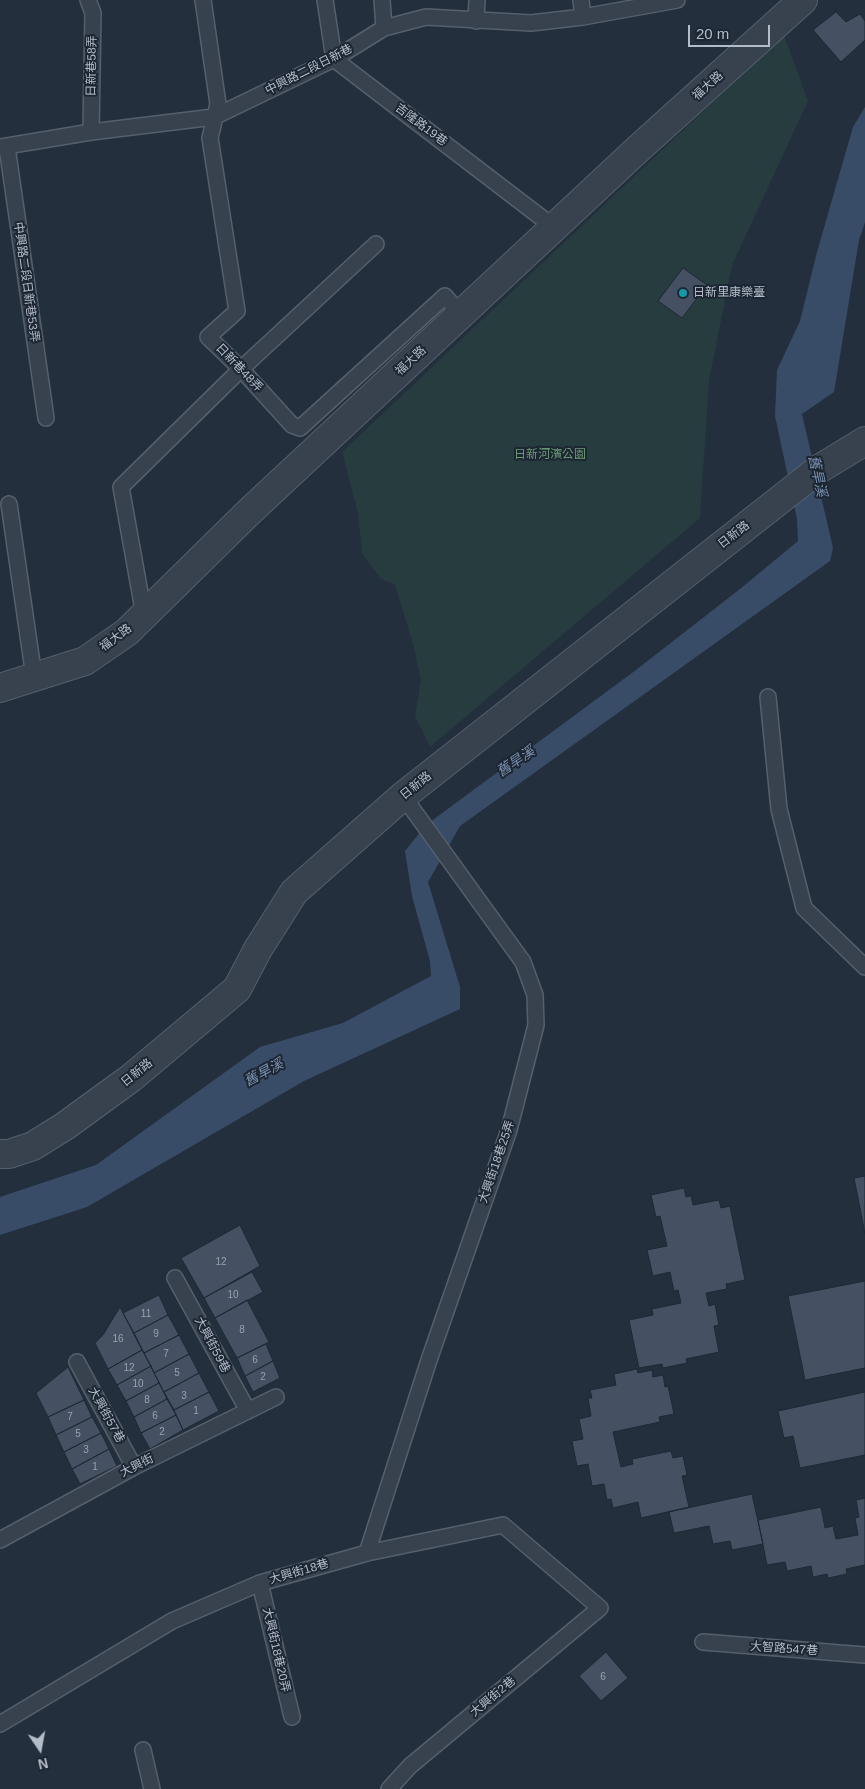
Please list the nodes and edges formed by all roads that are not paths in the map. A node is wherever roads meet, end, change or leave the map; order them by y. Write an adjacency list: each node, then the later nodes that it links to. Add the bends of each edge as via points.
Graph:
1 (88, 0): 14 (lane, 日新巷58弄, via 92,13)
2 (202, 0): 13 (lane, 日新巷48弄, via 218,104)
3 (325, 0): 12 (lane)
4 (382, 0): 11 (lane)
5 (477, 0): 10 (lane)
6 (581, 0): 9 (lane)
7 (676, 0): 9 (lane, 中興路二段日新巷)
8 (803, 0): 16 (street, 福大路)
9 (583, 16): 10 (lane, 中興路二段日新巷, via 531,23)
10 (476, 21): 11 (lane, 中興路二段日新巷, via 426,17)
11 (384, 28): 12 (lane, 中興路二段日新巷)
12 (334, 59): 13 (lane, 中興路二段日新巷); 16 (lane, 吉隆路19巷)
13 (214, 117): 14 (lane, 中興路二段日新巷); 19 (lane, 日新巷48弄, via 210,138 237,311 208,337)
14 (91, 132): 15 (lane, 中興路二段日新巷)
15 (3, 147): 20 (lane, 中興路二段日新巷53弄)
16 (555, 228): 18 (street, 福大路)
17 (376, 244): 19 (lane)
18 (461, 315): 19 (lane, 日新巷48弄, via 445,296 300,428 292,425); 23 (street, 福大路, via 249,512)
19 (241, 369): 23 (lane, via 121,487)
20 (46, 418)
21 (865, 440): 27 (street, 日新路, via 819,469)
22 (9, 504): 24 (lane)
23 (144, 615): 24 (street, 福大路, via 127,632 85,661)
24 (34, 677): 25 (street, 福大路)
25 (0, 688)
26 (768, 697): 28 (lane, via 779,809 804,908)
27 (403, 796): 29 (street, 日新路, via 294,892 237,989 131,1078 65,1126 33,1146); 36 (lane, 大興街18巷25弄, via 523,962 535,995 536,1025 509,1130 429,1360)
28 (865, 967)
29 (0, 1154)
30 (175, 1278): 33 (lane, 大興街59巷)
31 (77, 1362): 34 (lane, 大興街57巷)
32 (276, 1397): 33 (lane, 大興街)
33 (248, 1412): 34 (lane, 大興街)
34 (134, 1467): 35 (lane, 大興街)
35 (0, 1540)
36 (367, 1553): 37 (lane, 大興街18巷); 38 (lane, 大興街18巷, via 503,1525)
37 (260, 1583): 41 (lane, 大興街18巷20弄); 42 (lane, 大興街18巷, via 172,1621)
38 (600, 1608): 45 (lane, 大興街2巷, via 410,1766)
39 (703, 1642): 40 (lane, 大智路547巷)
40 (865, 1655)
41 (292, 1717)
42 (0, 1724)
43 (143, 1750): 44 (lane)
44 (152, 1789)
45 (389, 1789)

